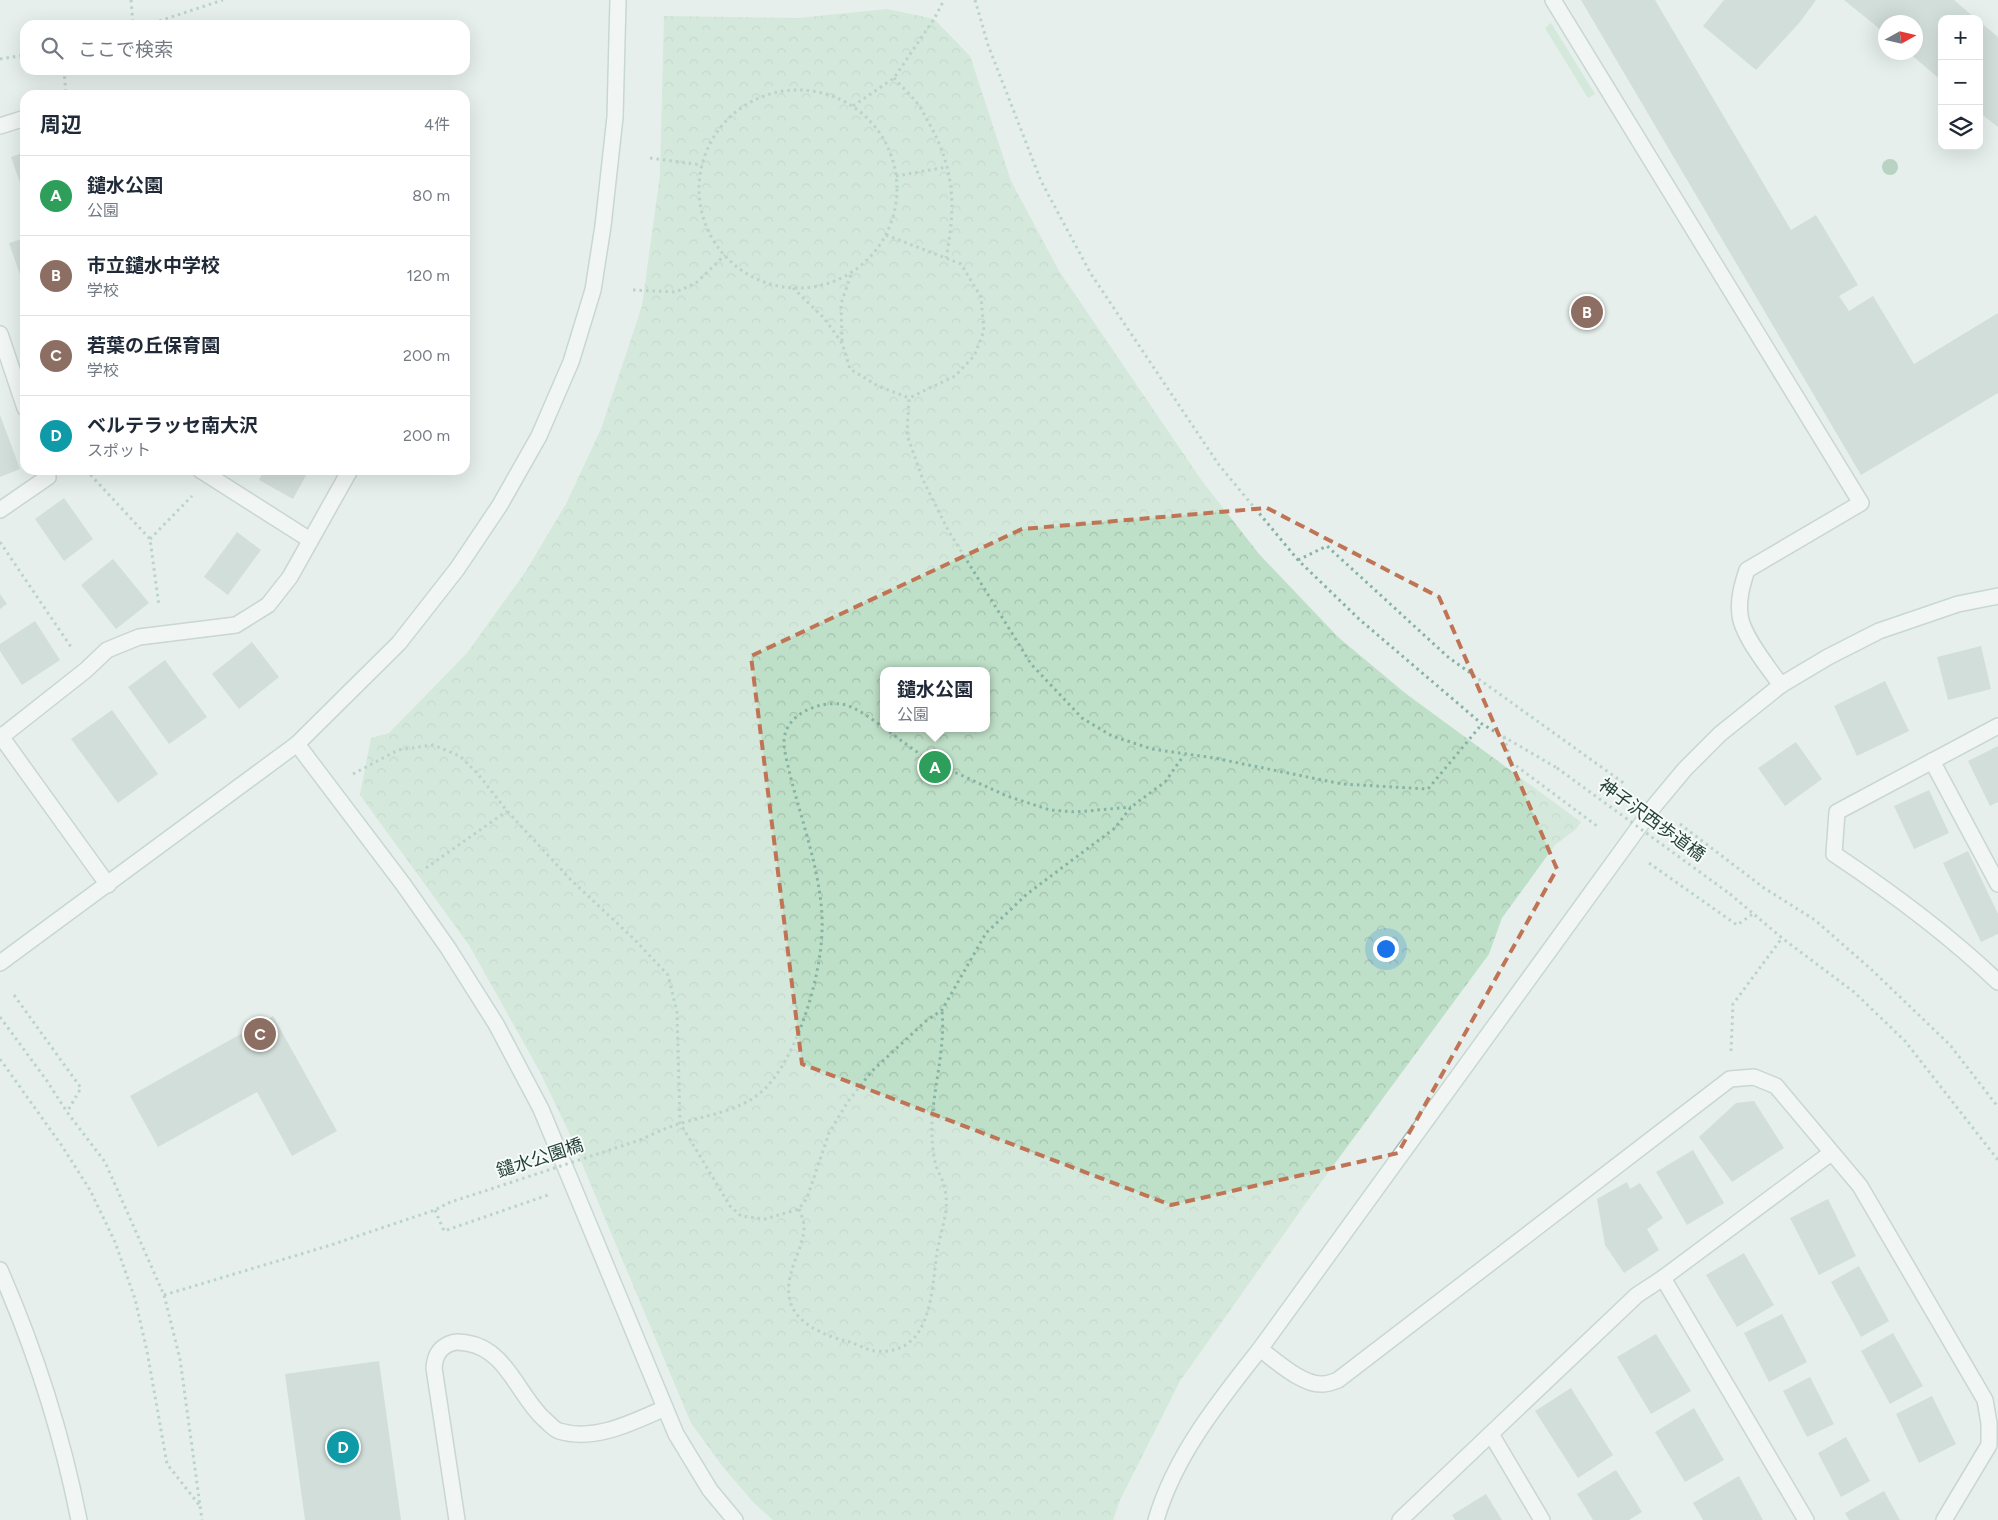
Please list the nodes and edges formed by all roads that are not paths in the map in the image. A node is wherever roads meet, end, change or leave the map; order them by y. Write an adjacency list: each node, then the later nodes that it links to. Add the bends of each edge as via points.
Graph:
1 (618, 0): 16 (street, via 613,145 592,290 571,362 539,436 500,505 452,577 399,643)
2 (1553, 0): 13 (street, via 1862,503 1747,570 1740,592 1740,617 1754,648)
3 (20, 120): 4 (street)
4 (0, 126)
5 (0, 334): 6 (street)
6 (20, 393)
7 (47, 475): 10 (street)
8 (208, 475): 11 (street)
9 (347, 475): 11 (street)
10 (0, 510)
11 (310, 540): 15 (street, via 290,577 268,606 236,624 139,637 107,650)
12 (1998, 596): 13 (street, via 1958,604 1879,631)
13 (1781, 685): 25 (street, via 1720,734 1655,805)
14 (1998, 726): 17 (street)
15 (1, 736): 18 (street)
16 (297, 744): 18 (street); 26 (street, via 403,884 496,1024 541,1108)
17 (1932, 761): 19 (street); 21 (street, via 1838,812 1834,854 1888,890)
18 (108, 884): 20 (street)
19 (1998, 884)
20 (0, 963)
21 (1998, 982)
22 (1831, 1153): 24 (street); 25 (street, via 1776,1086 1754,1077 1730,1079 1338,1380 1311,1383); 35 (street, via 1860,1186 1985,1400 1990,1423 1989,1445)
23 (0, 1270): 28 (street, via 40,1372 70,1473)
24 (1663, 1278): 27 (street, via 1637,1295); 34 (street)
25 (1260, 1349): 31 (street, via 1199,1431 1177,1470)
26 (665, 1408): 29 (street, via 617,1429 570,1434 556,1430 538,1413 498,1358 477,1345 456,1342 444,1347 435,1357 434,1368); 30 (street, via 676,1434 706,1482)
27 (1491, 1434): 32 (street); 33 (street)
28 (79, 1520)
29 (457, 1520)
30 (735, 1520)
31 (1156, 1520)
32 (1400, 1520)
33 (1542, 1520)
34 (1806, 1520)
35 (1944, 1520)

